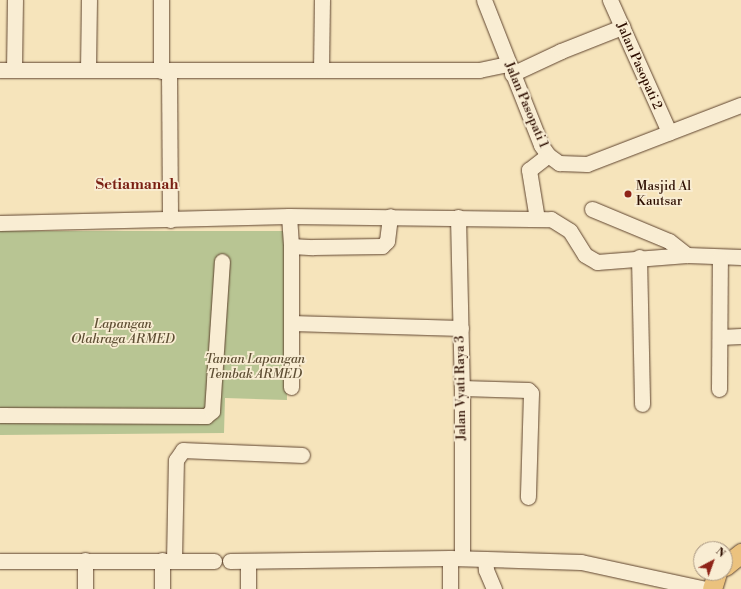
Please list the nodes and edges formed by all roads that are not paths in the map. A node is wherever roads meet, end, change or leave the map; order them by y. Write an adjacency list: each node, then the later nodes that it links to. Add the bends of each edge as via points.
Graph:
1 (15, 0): 9 (street)
2 (89, 0): 10 (street)
3 (161, 0): 12 (street)
4 (322, 0): 11 (street)
5 (484, 0): 8 (street, Jalan Pasopati 1)
6 (610, 0): 7 (street, Jalan Pasopati 2)
7 (622, 27): 8 (street); 14 (street, Jalan Pasopati 2)
8 (510, 69): 11 (street); 15 (street, Jalan Pasopati 1, via 541,145)
9 (7, 70): 10 (street)
10 (88, 70): 12 (street)
11 (321, 70): 12 (street)
12 (165, 71): 21 (street)
13 (741, 105): 14 (street, Jalan Pasopati 1)
14 (669, 132): 15 (street, Jalan Pasopati 1, via 588,164 559,163)
15 (548, 155): 20 (street, via 529,170)
16 (592, 209): 24 (street, via 669,241)
17 (289, 216): 18 (street); 21 (street); 23 (street)
18 (390, 216): 19 (street); 23 (street, via 387,241 382,246)
19 (458, 217): 20 (street); 30 (street, Jalan Vyati Raya 3)
20 (537, 218): 25 (street, via 559,222 570,232 585,255 597,262)
21 (170, 220): 22 (street)
22 (0, 223)
23 (291, 246): 29 (street)
24 (687, 255): 25 (street); 26 (street)
25 (639, 257): 36 (street)
26 (720, 257): 27 (street); 32 (street)
27 (741, 257)
28 (222, 261): 37 (street, via 212,411 206,416)
29 (291, 323): 30 (street); 33 (street)
30 (460, 328): 34 (street, Jalan Vyati Raya 3)
31 (741, 336): 32 (street)
32 (720, 337): 35 (street)
33 (291, 386)
34 (462, 388): 39 (street, via 528,390 531,393); 41 (street, Jalan Vyati Raya 3)
35 (719, 389)
36 (642, 404)
37 (0, 415)
38 (302, 455): 44 (street, via 183,450 176,460)
39 (528, 497)
40 (741, 553): 46 (main road)
41 (456, 558): 42 (street); 49 (street); 53 (street, Jalan Vyati Raya 3)
42 (485, 559): 54 (street, via 486,570); 55 (street, via 581,562)
43 (85, 560): 44 (street); 47 (street); 50 (street)
44 (168, 560): 45 (street); 51 (street)
45 (214, 560)
46 (733, 560)
47 (0, 561)
48 (230, 561): 49 (street)
49 (248, 562): 52 (street)
50 (85, 589)
51 (162, 589)
52 (248, 589)
53 (450, 589)
54 (494, 589)
55 (706, 589)

